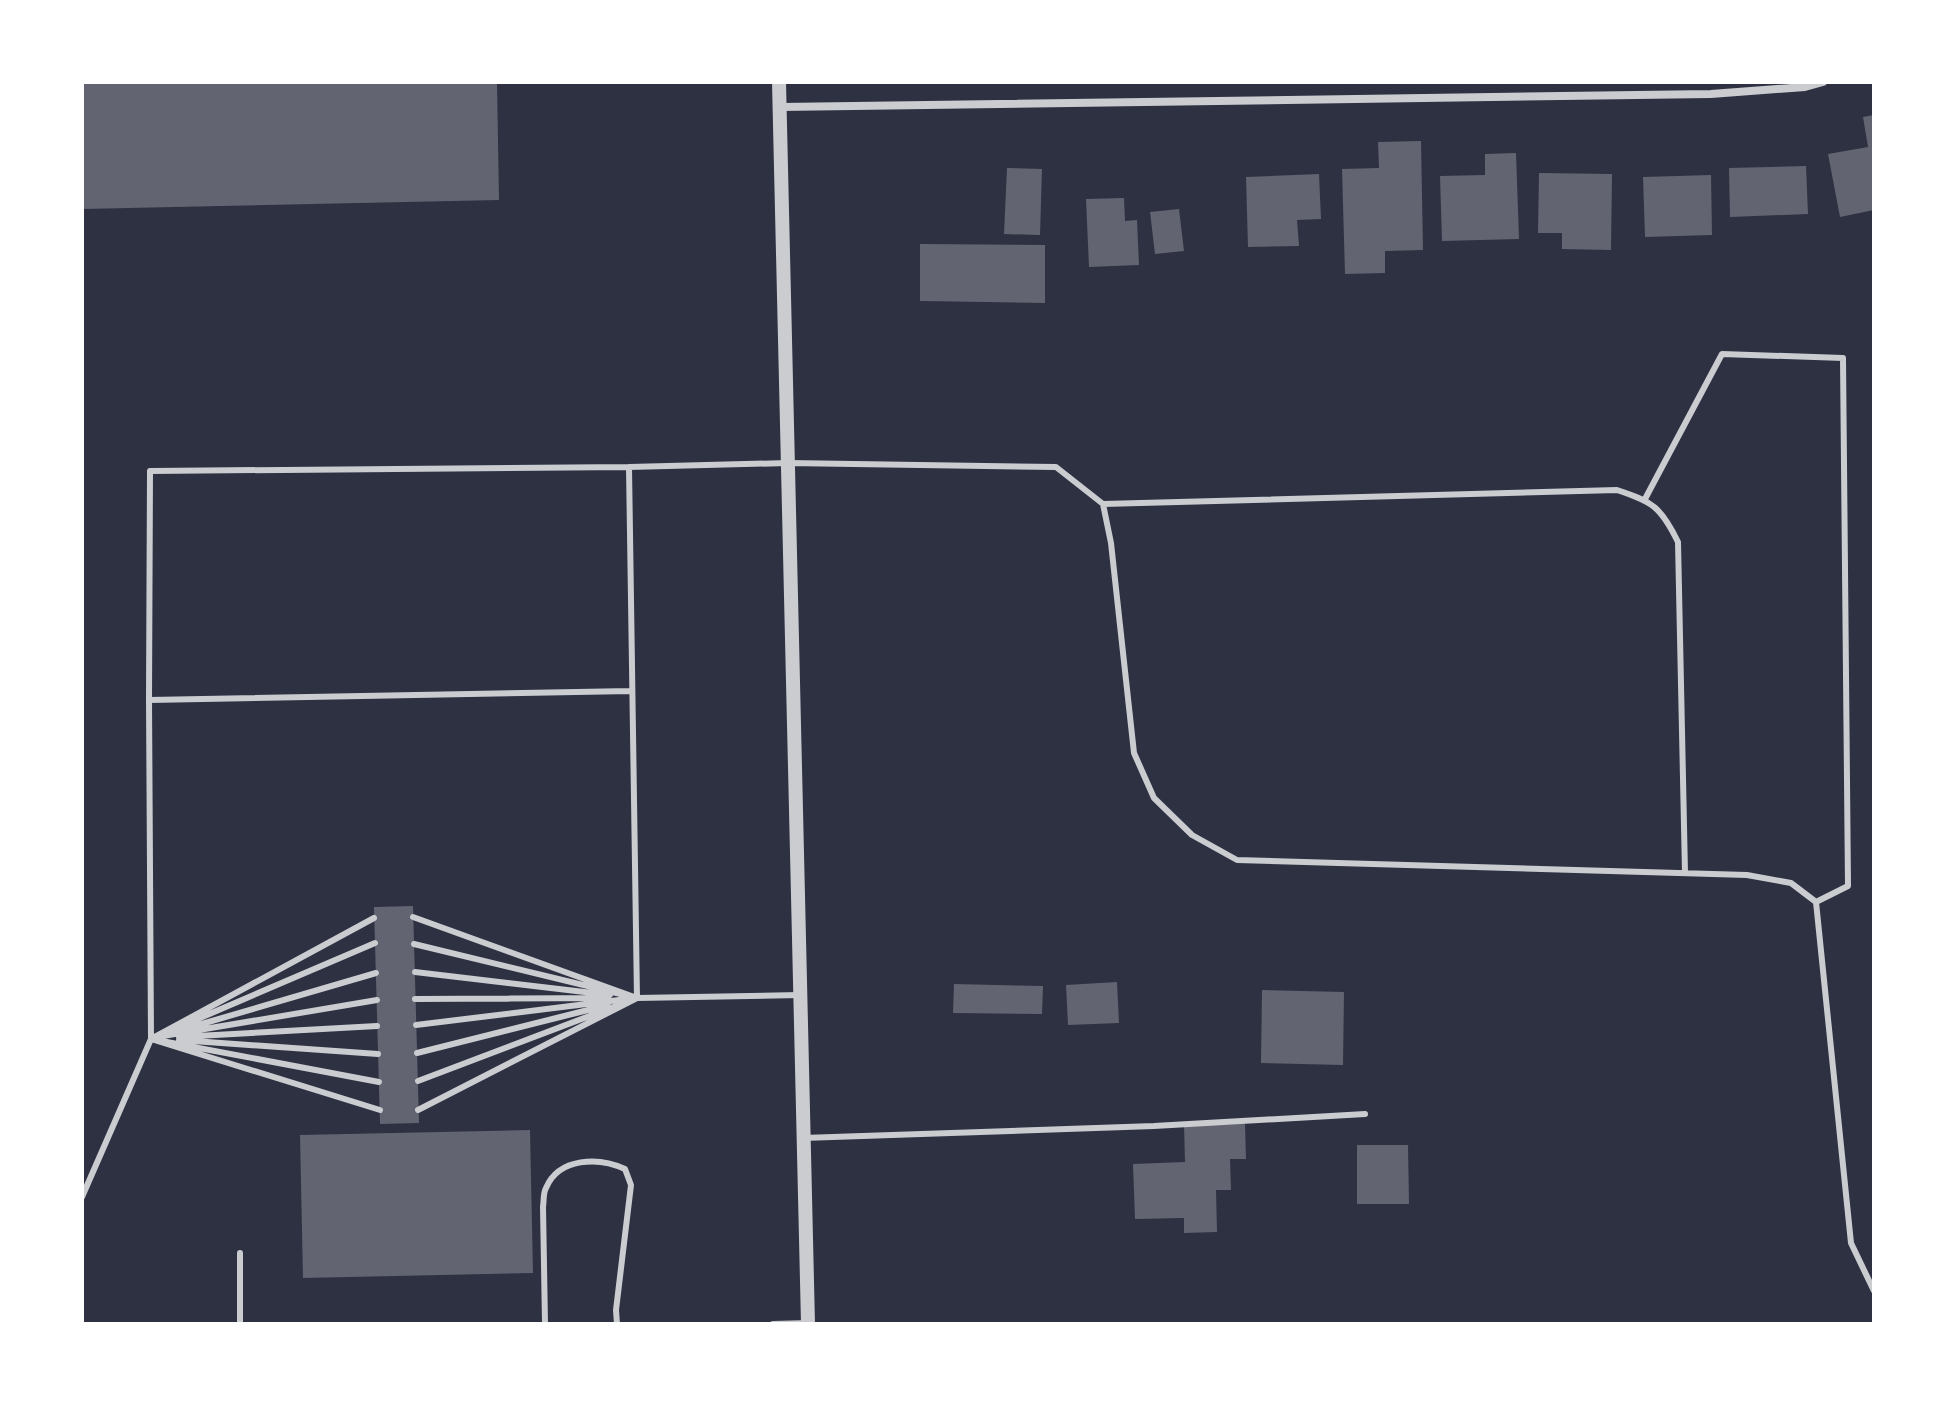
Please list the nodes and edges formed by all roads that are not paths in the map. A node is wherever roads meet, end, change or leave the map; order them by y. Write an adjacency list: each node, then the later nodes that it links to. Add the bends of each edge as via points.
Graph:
1 (779, 82): 3 (street)
2 (1823, 82): 3 (street, via 1711,94)
3 (780, 107): 4 (street)
4 (788, 463): 5 (lane); 7 (lane, via 1056,467); 18 (street)
5 (629, 467): 8 (lane); 9 (lane, via 150,471)
6 (1645, 499): 7 (lane, via 1617,490); 10 (lane, via 1666,519 1678,542); 11 (lane, via 1722,354 1843,358 1848,886)
7 (1103, 504): 10 (lane, via 1134,753 1154,798 1192,835 1237,860)
8 (631, 691): 9 (lane); 19 (lane)
9 (149, 700): 24 (lane)
10 (1685, 873): 11 (lane, via 1791,883)
11 (1816, 902): 35 (lane, via 1851,1243)
12 (413, 917): 19 (lane)
13 (374, 918): 24 (lane)
14 (375, 943): 24 (lane)
15 (414, 944): 19 (lane)
16 (415, 972): 19 (lane)
17 (376, 973): 24 (lane)
18 (800, 995): 19 (lane); 32 (street)
19 (637, 998): 20 (lane); 22 (lane); 25 (lane); 27 (lane); 30 (lane)
20 (415, 999)
21 (377, 1000): 24 (lane)
22 (416, 1025)
23 (377, 1026): 24 (lane)
24 (151, 1039): 26 (lane); 28 (lane); 29 (lane); 33 (lane)
25 (417, 1053)
26 (378, 1054)
27 (418, 1081)
28 (379, 1082)
29 (380, 1110)
30 (418, 1110)
31 (1365, 1114): 32 (lane)
32 (803, 1138): 40 (street)
33 (82, 1197)
34 (240, 1253): 36 (lane)
35 (1874, 1291)
36 (240, 1324)
37 (545, 1324): 38 (lane, via 545,1189 556,1173 591,1161 625,1169 631,1185)
38 (617, 1324)
39 (773, 1324): 40 (lane)
40 (808, 1324)

